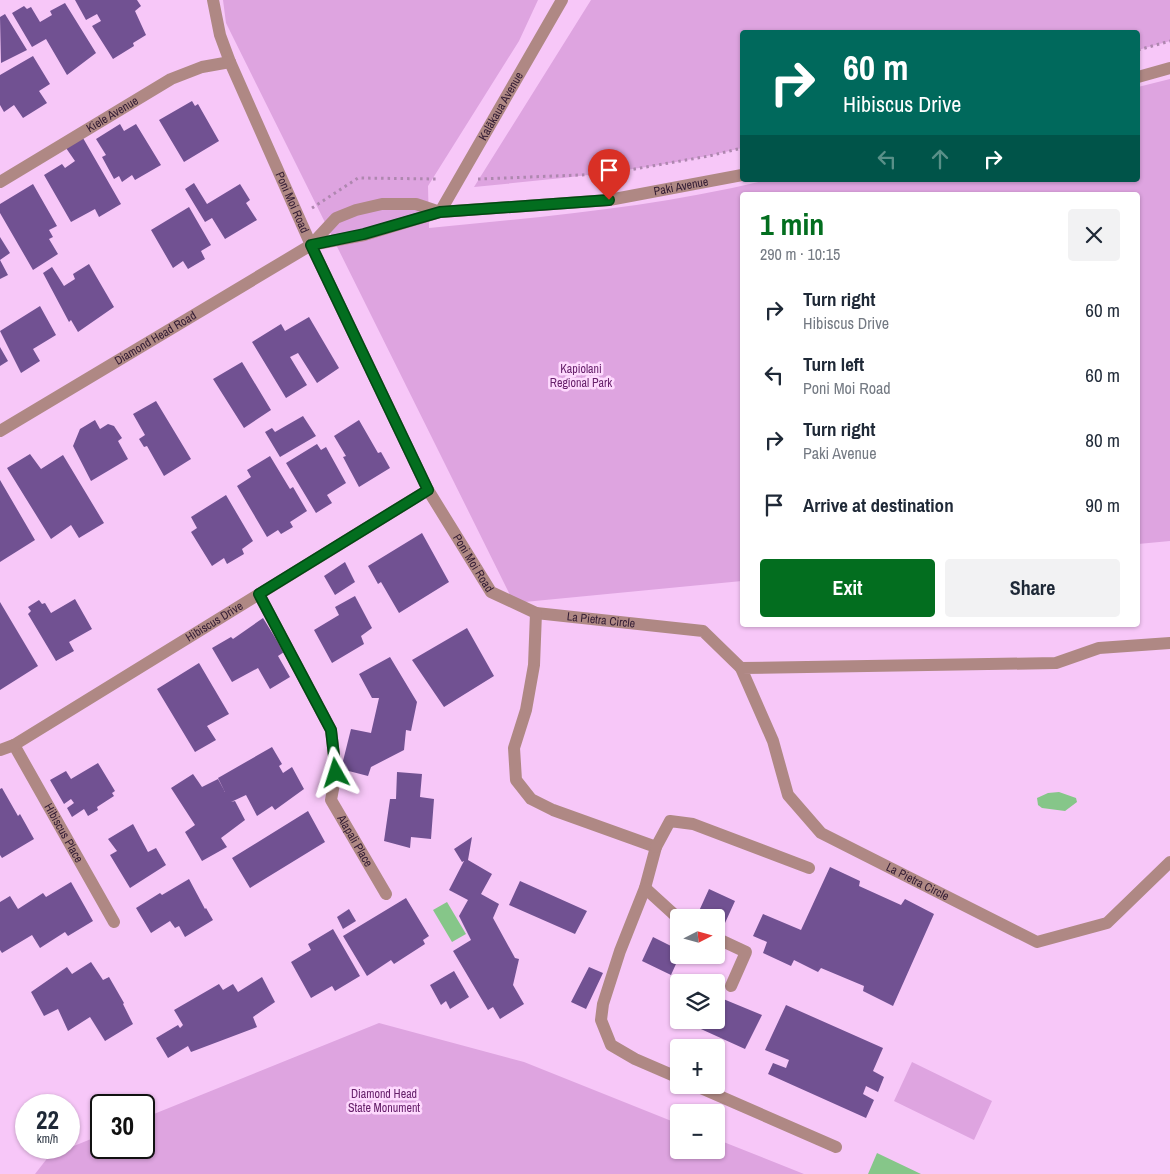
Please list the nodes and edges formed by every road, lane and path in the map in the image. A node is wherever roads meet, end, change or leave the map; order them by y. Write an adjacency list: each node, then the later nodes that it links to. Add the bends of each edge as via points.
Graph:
1 (213, 0): 5 (street, Poni Moi Road, via 220,35)
2 (562, 0): 14 (street, Kalākaua Avenue)
3 (1170, 41): 4 (path)
4 (1140, 49)
5 (230, 62): 12 (street, Kiele Avenue, via 202,67 171,79); 15 (street, Poni Moi Road)
6 (1170, 68): 7 (street)
7 (1140, 76)
8 (740, 148): 10 (path, via 606,174)
9 (740, 175): 14 (street, Paki Avenue, via 609,200)
10 (484, 178)
11 (433, 179): 13 (path, via 358,178)
12 (0, 182)
13 (326, 200)
14 (440, 212): 15 (street, Paki Avenue); 15 (street, Paki Avenue, via 416,204 382,204 356,210 336,218)
15 (311, 245): 16 (street, Diamond Head Road); 17 (street, Poni Moi Road)
16 (0, 431)
17 (428, 490): 18 (street, Hibiscus Drive); 19 (street, Poni Moi Road, via 491,592)
18 (259, 594): 22 (street, Hibiscus Drive); 28 (street, Alapali Place, via 331,730 336,773 331,800)
19 (536, 613): 21 (street, La Pietra Circle, via 703,631); 24 (street, via 534,665 526,710 514,748 516,780 531,799 553,810)
20 (1170, 642): 21 (street, via 1099,648 1056,663)
21 (741, 668): 25 (street, La Pietra Circle, via 772,741 788,796 820,833 1038,942 1107,923)
22 (14, 745): 23 (street, Hibiscus Drive); 30 (street, Hibiscus Place)
23 (0, 750)
24 (656, 847): 26 (street, via 670,821 693,824); 27 (street)
25 (1170, 862)
26 (809, 868)
27 (645, 888): 29 (street); 33 (street, via 617,960 601,1020 611,1045)
28 (386, 894)
29 (670, 911)
30 (114, 922)
31 (725, 942): 32 (street, via 746,952)
32 (732, 986)
33 (670, 1074)
34 (715, 1094): 35 (street)
35 (836, 1147)

